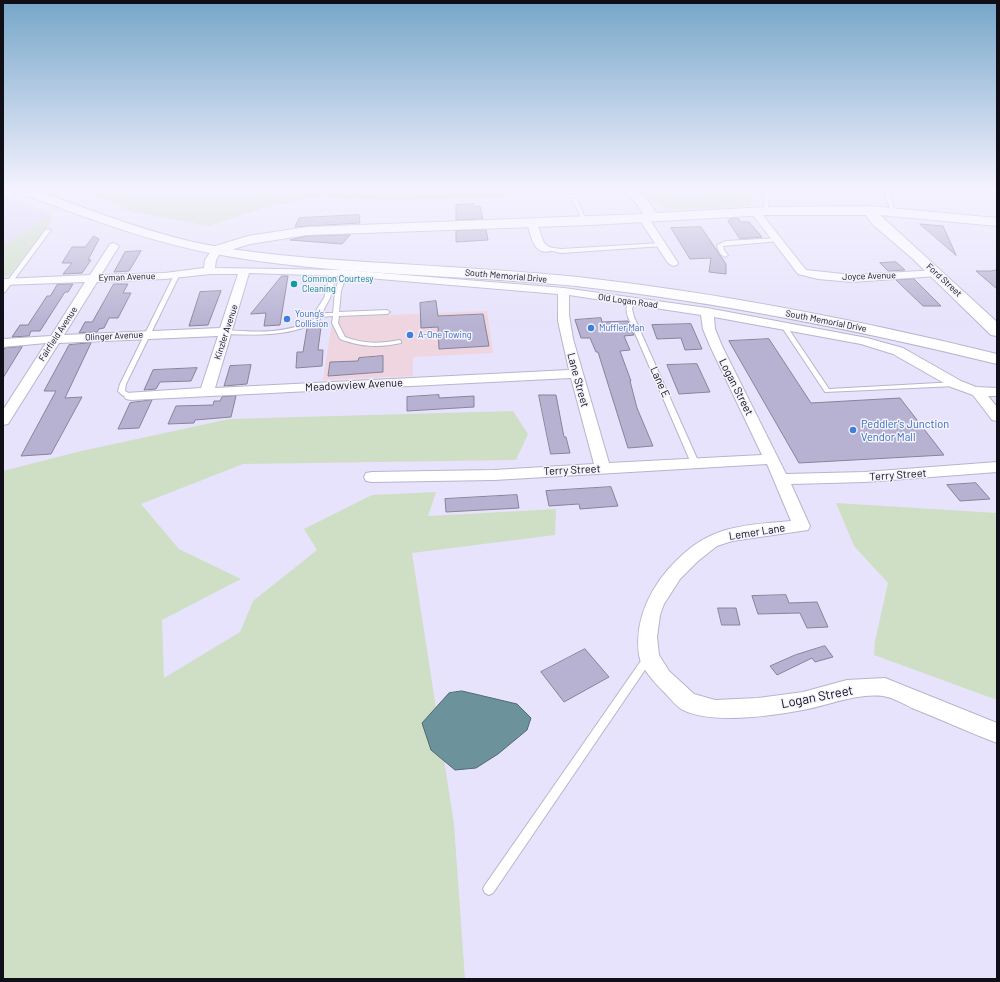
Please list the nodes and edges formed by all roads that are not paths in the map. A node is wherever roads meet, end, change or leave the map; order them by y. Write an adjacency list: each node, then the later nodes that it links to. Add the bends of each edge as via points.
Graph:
1 (45, 234): 23 (lane)
2 (144, 234): 14 (main road, South Memorial Drive)
3 (182, 234): 10 (main road, South Memorial Drive)
4 (283, 234): 10 (main road)
5 (535, 234): 13 (street, via 539,245)
6 (655, 234): 12 (street)
7 (774, 234): 9 (street)
8 (892, 234): 20 (main road, Ford Street)
9 (778, 240): 15 (lane, via 726,243 720,245); 20 (street, Joyce Avenue, via 802,272 820,276)
10 (233, 244): 14 (main road); 37 (main road, South Memorial Drive, via 320,254 553,270 669,283 827,308)
11 (114, 246): 22 (street, Fairfield Avenue)
12 (661, 246): 13 (lane, via 561,251); 16 (street)
13 (546, 249)
14 (217, 250): 18 (street, via 209,263); 38 (main road, South Memorial Drive, via 288,260 520,276 638,289 854,326)
15 (725, 255)
16 (672, 263)
17 (245, 270): 18 (street, Eyman Avenue); 19 (street, Old Logan Road); 32 (street, Kinzler Avenue)
18 (210, 271): 21 (street, Eyman Avenue)
19 (339, 272): 24 (street, Old Logan Road); 28 (lane); 29 (lane)
20 (937, 274): 31 (main road, Ford Street)
21 (176, 276): 22 (street, Eyman Avenue); 33 (lane)
22 (94, 278): 23 (street, Eyman Avenue); 34 (street, Fairfield Avenue)
23 (5, 285)
24 (564, 292): 25 (street, Old Logan Road); 39 (street, Lane Street, via 563,322)
25 (632, 301): 27 (street, Old Logan Road); 48 (lane, Lane E, via 629,309 632,318)
26 (387, 312): 28 (lane)
27 (707, 312): 30 (street, Old Logan Road); 47 (street, Logan Street, via 709,329 716,346)
28 (336, 314): 29 (lane); 35 (lane, via 335,323 342,338 360,345 382,346)
29 (318, 315): 32 (lane, via 317,320 311,324 287,332)
30 (784, 326): 40 (street, Old Logan Road, via 893,349); 40 (lane, via 827,391)
31 (997, 331)
32 (225, 332): 33 (street, Olinger Avenue); 43 (street, Kinzler Avenue)
33 (147, 334): 34 (street, Olinger Avenue); 44 (lane, via 121,391)
34 (55, 339): 36 (street, Olinger Avenue); 46 (street, Fairfield Avenue)
35 (399, 342)
36 (3, 343)
37 (997, 345)
38 (997, 359)
39 (577, 374): 43 (street, Meadowview Avenue); 50 (street, Lane Street)
40 (956, 384): 41 (street, Old Logan Road)
41 (978, 392): 42 (street, Old Logan Road); 45 (street)
42 (997, 392)
43 (206, 393): 44 (street, Meadowview Avenue)
44 (131, 396)
45 (997, 417)
46 (3, 421)
47 (772, 459): 48 (street, Terry Street); 52 (street, Logan Street)
48 (695, 463): 50 (street, Terry Street)
49 (997, 467): 52 (street, Terry Street)
50 (603, 468): 51 (street, Terry Street, via 494,475)
51 (372, 476)
52 (790, 479): 53 (street, Lemer Lane, via 802,526 730,535 711,542 692,556 674,574 656,602 647,637)
53 (649, 657): 54 (street, Logan Street, via 662,677 688,702 715,709 758,707 803,701 847,689 885,687); 55 (lane)
54 (997, 733)
55 (489, 889)

